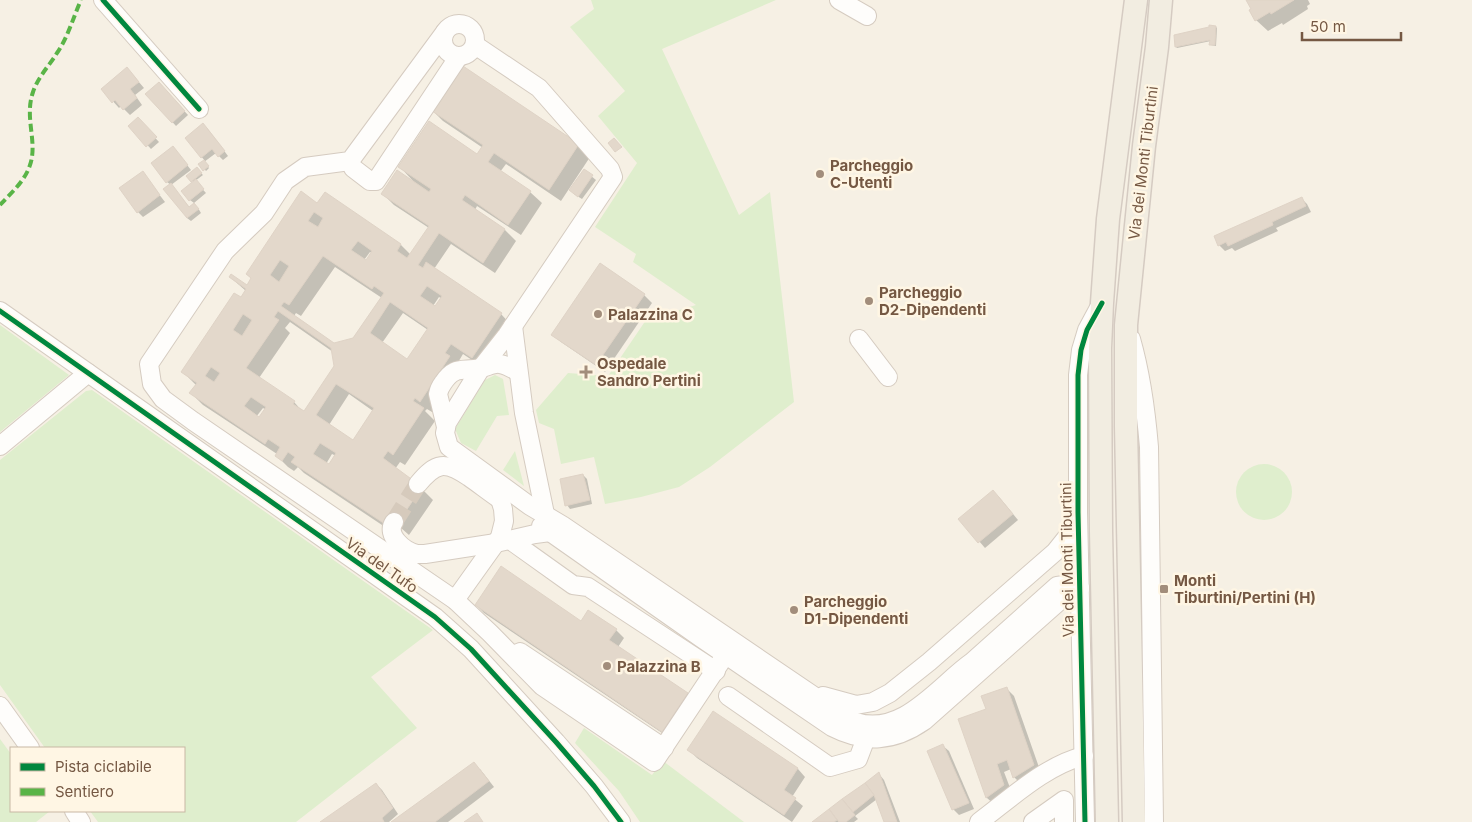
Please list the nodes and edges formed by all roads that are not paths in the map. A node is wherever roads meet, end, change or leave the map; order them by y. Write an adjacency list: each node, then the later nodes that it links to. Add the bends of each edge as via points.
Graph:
1 (103, 0): 9 (street)
2 (839, 0): 5 (street)
3 (1136, 0): 11 (main road, Via dei Monti Tiburtini, via 1108,219)
4 (1161, 0): 13 (main road, Via dei Monti Tiburtini)
5 (867, 16)
6 (445, 32): 7 (street, via 454,24 465,25 474,33); 8 (street, via 444,45); 10 (street)
7 (475, 45): 8 (street, via 471,51); 14 (street, via 539,88 612,174 612,180)
8 (459, 56): 10 (street, via 376,181 370,181 353,168)
9 (199, 109)
10 (350, 161): 34 (street, via 305,167 285,181 264,213 225,251 165,339 149,364 152,384 162,399)
11 (1102, 303): 24 (street, Via dei Monti Tiburtini, via 1086,330 1078,375); 29 (main road, Via dei Monti Tiburtini, via 1099,395)
12 (0, 310): 18 (street, Via del Tufo)
13 (1126, 325): 32 (main road, Via dei Monti Tiburtini); 55 (street, Via dei Monti Tiburtini, via 1138,363 1149,447)
14 (513, 326): 16 (street); 17 (street)
15 (859, 340): 19 (street)
16 (481, 368): 17 (street, via 502,364); 20 (street); 20 (street, via 454,371 439,389)
17 (518, 372): 25 (street)
18 (88, 373): 21 (street); 48 (street, Via del Tufo, via 454,632 576,764)
19 (888, 376)
20 (446, 427): 25 (street, via 449,447)
21 (0, 446)
22 (418, 484): 23 (street, via 426,474 446,465 456,468)
23 (500, 499): 27 (street); 28 (street, via 504,521 500,537)
24 (1078, 512): 30 (street, Via dei Monti Tiburtini); 31 (street, via 1067,537)
25 (545, 514): 41 (street)
26 (394, 522): 28 (street, via 391,525 395,539 416,554)
27 (550, 532): 28 (street); 36 (street)
28 (503, 542): 34 (street); 39 (street, via 572,585 588,588)
29 (1101, 543): 30 (street); 32 (street, via 1114,545); 53 (main road, Via dei Monti Tiburtini)
30 (1079, 544): 31 (street); 33 (street, Via dei Monti Tiburtini)
31 (1055, 552): 35 (street)
32 (1129, 562): 54 (main road, Via dei Monti Tiburtini)
33 (1080, 588): 37 (street, via 1071,584 1057,586); 45 (street, via 1065,596 915,727 895,736); 47 (street, Via dei Monti Tiburtini)
34 (455, 600): 39 (street, via 490,632 664,748)
35 (954, 640): 37 (street); 38 (street)
36 (726, 654): 39 (street); 45 (street, via 832,727)
37 (972, 662): 42 (street)
38 (922, 668): 40 (street); 42 (street, via 935,674)
39 (716, 671)
40 (906, 680): 41 (street, via 873,702 856,705); 42 (street, via 916,692)
41 (807, 692): 42 (street, via 855,722 872,725 901,717)
42 (935, 693)
43 (728, 696): 45 (street, via 830,767 858,759)
44 (0, 706): 46 (street)
45 (866, 738)
46 (29, 747)
47 (1084, 756): 49 (street, via 1052,768); 52 (street, Via dei Monti Tiburtini)
48 (620, 822)
49 (978, 822)
50 (1033, 822): 51 (street, via 1064,800)
51 (1064, 822)
52 (1085, 822)
53 (1107, 822)
54 (1134, 822)
55 (1154, 822)

